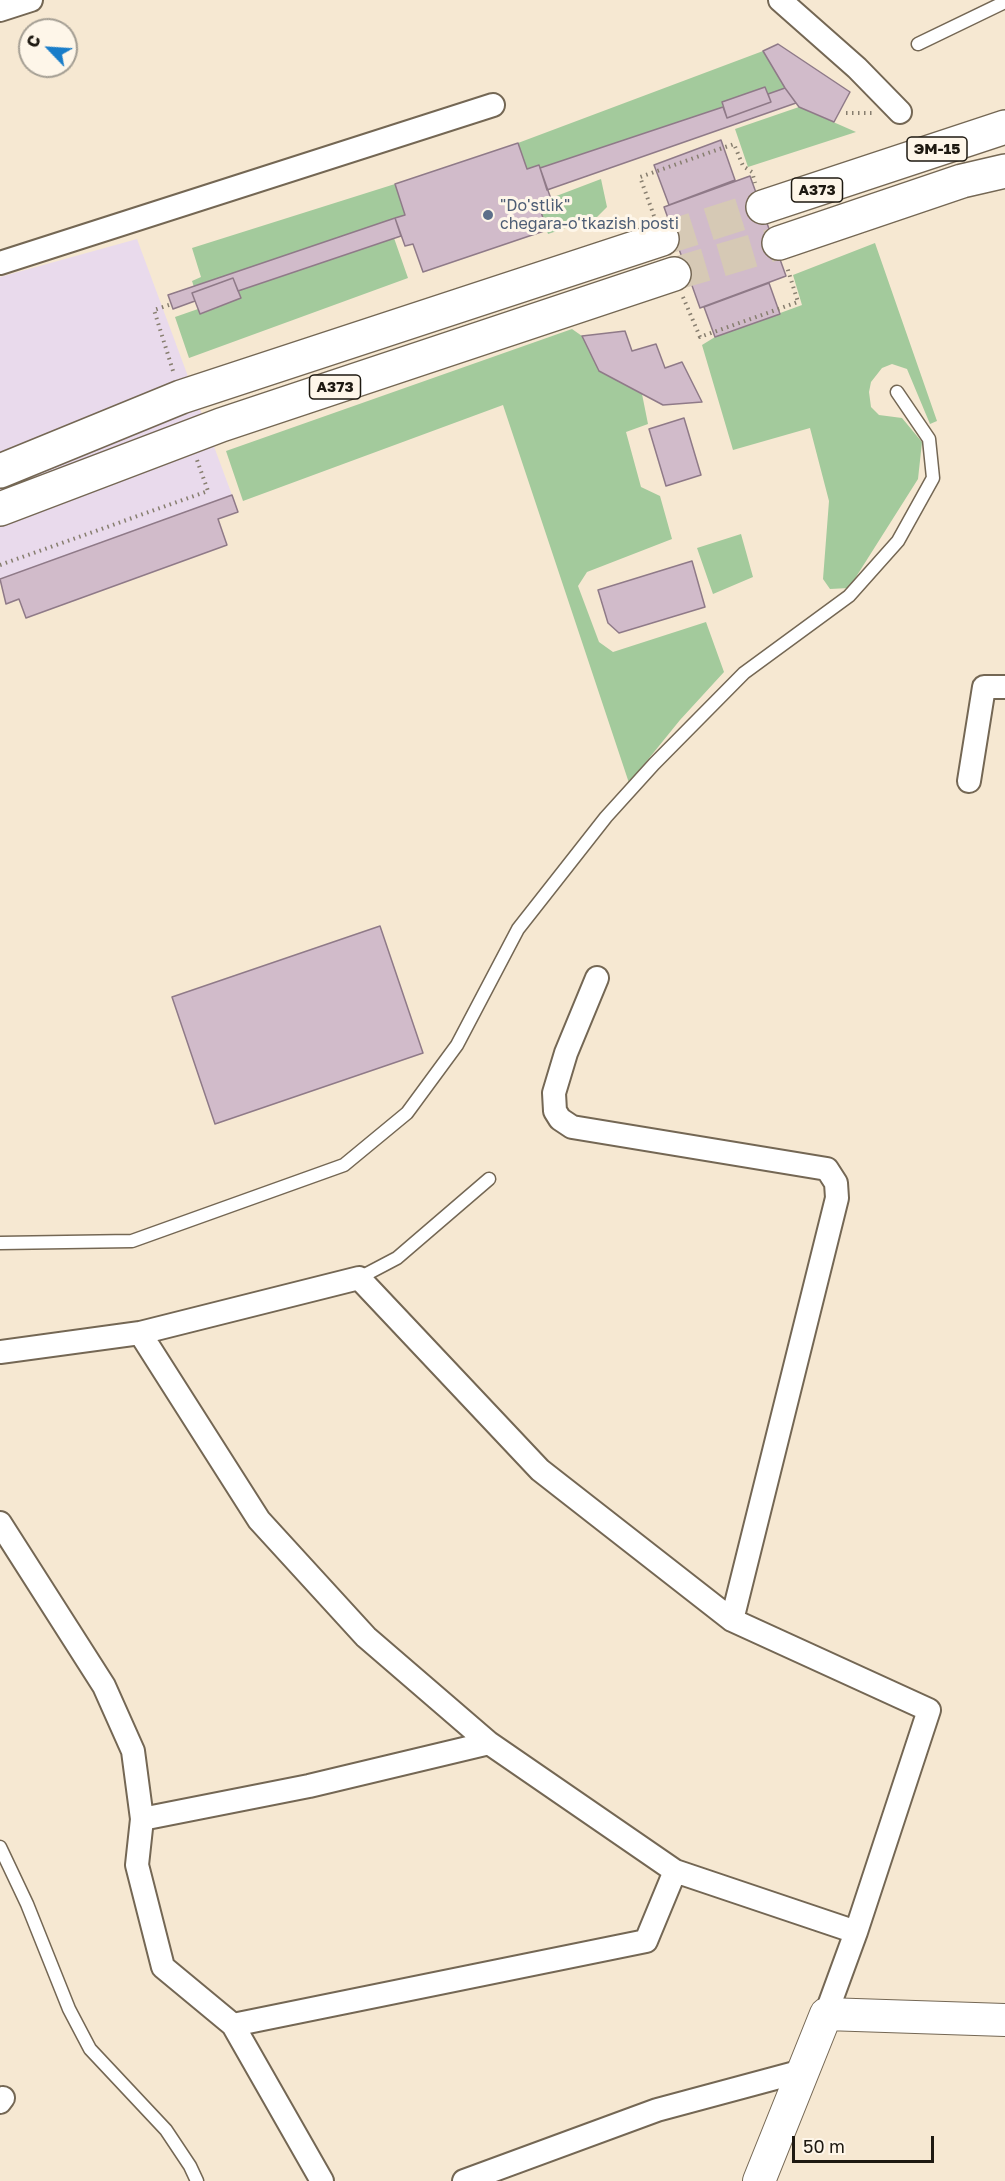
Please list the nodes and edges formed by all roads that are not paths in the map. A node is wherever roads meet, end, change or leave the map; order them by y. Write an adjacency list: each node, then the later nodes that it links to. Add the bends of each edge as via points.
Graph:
1 (31, 0): 4 (street)
2 (780, 0): 7 (street)
3 (1005, 2): 5 (lane)
4 (0, 10)
5 (918, 44)
6 (493, 105): 15 (street)
7 (900, 112)
8 (1005, 127): 10 (highway, ЭМ-15)
9 (1005, 171): 12 (highway, ЭМ-15)
10 (870, 173): 11 (highway, A373)
11 (763, 207)
12 (882, 208): 14 (highway, A373)
13 (662, 239): 18 (highway, A373, via 181,397)
14 (779, 243)
15 (0, 263)
16 (674, 274): 19 (highway, A373, via 189,437)
17 (897, 392): 24 (lane, via 929,439 933,478 898,541 849,596 744,673 606,817 518,929 457,1045 407,1113 344,1166 132,1241)
18 (0, 471)
19 (0, 509)
20 (1005, 687): 21 (street, via 984,687)
21 (969, 781)
22 (597, 978): 29 (street, via 554,1093 555,1111 560,1119 572,1127 827,1169 836,1183 837,1198)
23 (489, 1179): 25 (lane, via 398,1258)
24 (0, 1243)
25 (359, 1278): 26 (street); 29 (street, via 540,1470)
26 (140, 1333): 27 (street); 30 (street, via 259,1520 366,1637)
27 (0, 1352)
28 (0, 1523): 31 (street, via 104,1686 133,1751)
29 (732, 1620): 34 (street, via 929,1710)
30 (489, 1743): 31 (street, via 309,1786); 33 (street)
31 (142, 1819): 37 (street, via 136,1865 163,1967)
32 (0, 1847): 39 (lane, via 90,2049 166,2130)
33 (675, 1871): 34 (street); 37 (street, via 646,1941)
34 (856, 1932): 35 (street)
35 (826, 2014): 36 (street); 38 (street)
36 (1005, 2020)
37 (233, 2025): 40 (street)
38 (802, 2071): 41 (street, via 657,2110); 42 (street)
39 (196, 2181)
40 (322, 2181)
41 (464, 2181)
42 (759, 2181)

